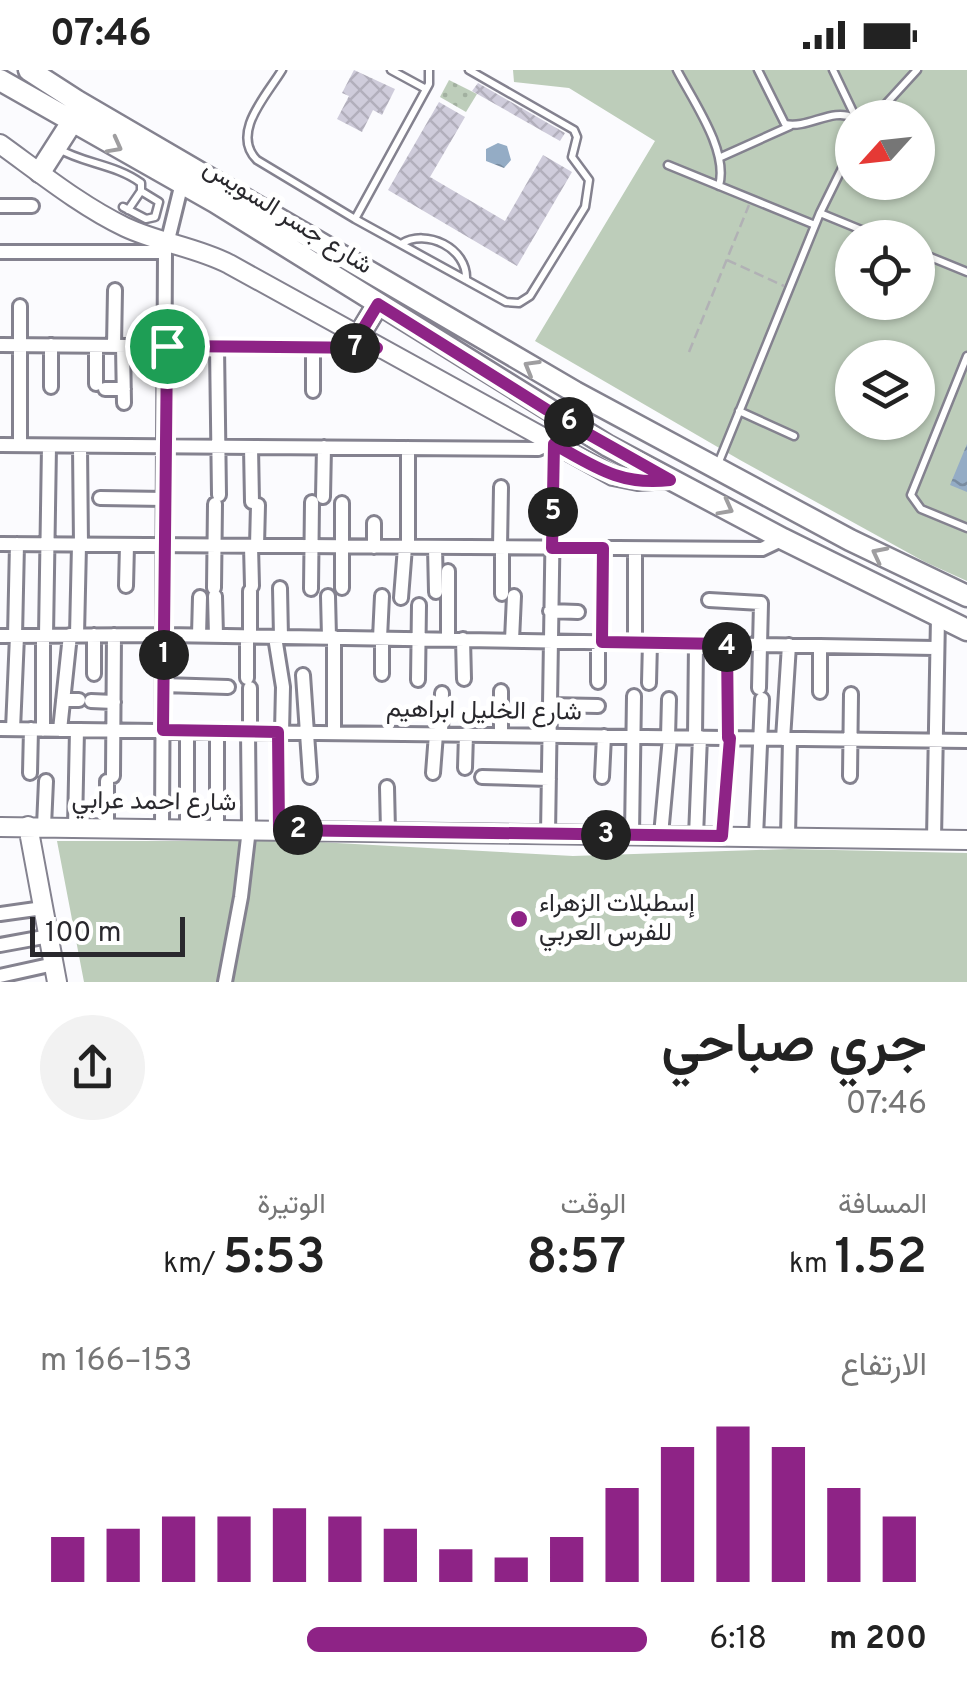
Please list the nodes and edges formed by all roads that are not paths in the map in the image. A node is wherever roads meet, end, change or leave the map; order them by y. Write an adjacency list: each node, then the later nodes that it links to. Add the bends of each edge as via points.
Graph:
1 (29, 70): 54 (main road, شارع جسر السويس, one-way to 1)
2 (282, 70): 30 (lane, via 248,128 250,154)
3 (430, 70): 11 (lane)
4 (468, 70): 38 (lane, via 574,130 572,157 589,184 584,207 525,300 506,302)
5 (677, 70): 19 (lane)
6 (758, 70): 16 (lane, via 781,121)
7 (833, 70): 12 (lane)
8 (394, 71): 11 (lane)
9 (914, 71): 13 (lane)
10 (0, 80): 15 (main road, شارع جسر السويس)
11 (426, 89): 30 (lane)
12 (847, 100)
13 (889, 100)
14 (835, 115): 16 (lane)
15 (72, 122): 18 (main road); 24 (main road, شارع جسر السويس, one-way to 24)
16 (790, 126): 19 (lane)
17 (0, 144): 22 (street)
18 (56, 147): 22 (main road); 26 (lane, via 121,170 142,183)
19 (720, 157): 25 (lane)
20 (0, 160): 22 (street)
21 (668, 165): 25 (lane)
22 (32, 166): 34 (street, via 114,221)
23 (835, 183): 29 (lane)
24 (182, 184): 34 (street); 40 (main road, شارع جسر السويس)
25 (719, 186): 32 (lane)
26 (142, 190): 26 (lane, via 126,208 148,220 159,202)
27 (0, 206): 28 (street)
28 (32, 206)
29 (820, 213): 31 (lane); 32 (lane)
30 (355, 219): 33 (lane)
31 (837, 220)
32 (816, 225): 55 (lane)
33 (401, 244): 38 (lane); 38 (lane, via 427,236 460,255)
34 (166, 246): 35 (street); 42 (street, via 214,257); 48 (street)
35 (0, 252)
36 (935, 259): 37 (lane)
37 (967, 272)
38 (466, 280)
39 (115, 290): 47 (street)
40 (378, 304): 42 (main road); 56 (main road, شارع جسر السويس)
41 (20, 306): 44 (street)
42 (368, 342): 50 (street); 59 (street)
43 (0, 345): 44 (street)
44 (19, 345): 45 (street); 61 (street)
45 (51, 345): 46 (street); 52 (street)
46 (96, 346): 47 (street); 47 (street, via 101,386 124,396)
47 (119, 346): 48 (street)
48 (167, 346): 49 (street); 64 (street)
49 (217, 346): 50 (street); 66 (street)
50 (313, 347): 53 (street)
51 (967, 356): 77 (lane, via 911,495 921,509)
52 (51, 386)
53 (313, 391)
54 (575, 392): 56 (main road, via 587,411); 57 (main road, شارع جسر السويس)
55 (740, 411): 58 (lane); 70 (lane)
56 (560, 418): 65 (main road, شارع جسر السويس)
57 (622, 418): 65 (main road, via 610,429); 70 (main road, شارع جسر السويس)
58 (794, 436)
59 (552, 443): 69 (street, via 538,449); 71 (street, via 620,478); 93 (street)
60 (0, 445): 61 (street)
61 (20, 446): 62 (street)
62 (49, 446): 63 (street); 81 (street)
63 (80, 446): 64 (street); 82 (street)
64 (166, 446): 66 (street); 74 (street)
65 (608, 446): 71 (main road, شارع جسر السويس)
66 (218, 447): 67 (street); 85 (street)
67 (251, 447): 68 (street); 86 (street)
68 (324, 448): 69 (street); 87 (street)
69 (408, 448): 90 (street)
70 (716, 469): 105 (main road, شارع جسر السويس, one-way to 70)
71 (670, 480): 78 (main road, شارع جسر السويس, one-way to 78)
72 (501, 487): 92 (street)
73 (100, 498): 74 (street)
74 (166, 499): 84 (street)
75 (342, 502): 88 (street)
76 (374, 523): 89 (street)
77 (967, 528)
78 (783, 539): 95 (street, via 762,550); 111 (main road, شارع جسر السويس)
79 (0, 544): 80 (street)
80 (17, 544): 81 (street); 116 (street)
81 (50, 544): 82 (street); 117 (street)
82 (80, 545): 83 (street); 113 (street)
83 (127, 545): 84 (street); 97 (street)
84 (165, 545): 85 (street); 115 (street)
85 (215, 546): 86 (street); 102 (street)
86 (254, 546): 87 (street); 121 (street)
87 (311, 546): 88 (street); 100 (street)
88 (342, 546): 89 (street); 99 (street)
89 (374, 547): 90 (street)
90 (407, 547): 91 (street); 106 (street)
91 (435, 547): 92 (street); 101 (street)
92 (501, 548): 93 (street); 128 (street)
93 (552, 548): 94 (street); 109 (street)
94 (603, 548): 95 (street); 130 (street)
95 (635, 548): 131 (street)
96 (448, 571): 126 (street)
97 (126, 586)
98 (280, 588): 122 (street)
99 (342, 588)
100 (311, 589)
101 (436, 592)
102 (210, 594): 119 (street); 120 (street)
103 (328, 596): 123 (street)
104 (382, 596): 124 (street)
105 (967, 596)
106 (401, 598)
107 (709, 600): 135 (street, via 759,601)
108 (419, 605): 125 (street)
109 (550, 611): 110 (street); 129 (street)
110 (578, 612)
111 (938, 616): 112 (main road, شارع جسر السويس); 138 (street)
112 (967, 630)
113 (73, 635): 117 (street); 118 (street); 154 (street)
114 (114, 635): 115 (street); 118 (street); 155 (street)
115 (164, 635): 119 (street); 146 (street)
116 (10, 636): 117 (street); 158 (street)
117 (44, 636): 159 (street)
118 (94, 636): 139 (street)
119 (200, 636): 120 (street)
120 (216, 636): 121 (street)
121 (249, 636): 122 (street); 166 (street)
122 (278, 637): 123 (street); 167 (street)
123 (332, 638): 124 (street); 169 (street)
124 (381, 638): 125 (street); 140 (street)
125 (418, 639): 126 (street); 143 (street)
126 (448, 639): 127 (street)
127 (463, 639): 128 (street); 142 (street)
128 (512, 640): 129 (street)
129 (549, 640): 130 (street); 156 (street)
130 (600, 641): 131 (street); 144 (street)
131 (634, 642): 132 (street)
132 (650, 642): 133 (street); 145 (street)
133 (696, 643): 134 (street); 177 (street)
134 (727, 644): 135 (street); 178 (street)
135 (760, 644): 136 (street); 179 (street)
136 (789, 645): 137 (street); 180 (street)
137 (820, 646): 138 (street); 149 (street)
138 (935, 648): 182 (street)
139 (94, 674)
140 (382, 674)
141 (303, 675): 168 (street)
142 (464, 679)
143 (418, 680)
144 (598, 682)
145 (649, 683)
146 (164, 685): 147 (street); 163 (street)
147 (228, 687)
148 (502, 690): 172 (street)
149 (820, 692)
150 (442, 693): 170 (street)
151 (850, 694): 181 (street)
152 (634, 696): 175 (street)
153 (670, 699): 176 (street)
154 (63, 700): 155 (street); 160 (street)
155 (114, 702): 162 (street)
156 (549, 705): 157 (street); 173 (street)
157 (598, 706)
158 (6, 729): 159 (street, شارع الخليل ابراهيم)
159 (37, 730): 160 (street, شارع الخليل ابراهيم); 185 (street)
160 (60, 730): 161 (street, شارع الخليل ابراهيم)
161 (77, 730): 162 (street, شارع الخليل ابراهيم); 196 (street)
162 (114, 730): 163 (street, شارع الخليل ابراهيم); 197 (street)
163 (163, 730): 164 (street, شارع الخليل ابراهيم); 198 (street)
164 (187, 730): 165 (street, شارع الخليل ابراهيم); 199 (street)
165 (217, 731): 166 (street, شارع الخليل ابراهيم); 200 (street)
166 (249, 731): 167 (street, شارع الخليل ابراهيم); 201 (street)
167 (280, 732): 168 (street, شارع الخليل ابراهيم); 202 (street)
168 (309, 732): 169 (street, شارع الخليل ابراهيم); 187 (street)
169 (334, 732): 170 (street, شارع الخليل ابراهيم)
170 (438, 734): 171 (street, شارع الخليل ابراهيم); 186 (street)
171 (466, 734): 172 (street, شارع الخليل ابراهيم); 184 (street)
172 (501, 735): 173 (street, شارع الخليل ابراهيم)
173 (550, 735): 174 (street, شارع الخليل ابراهيم); 191 (street)
174 (604, 736): 175 (street, شارع الخليل ابراهيم); 190 (street)
175 (633, 736): 176 (street, شارع الخليل ابراهيم); 205 (street)
176 (669, 737): 177 (street, شارع الخليل ابراهيم); 206 (street)
177 (698, 738): 178 (street, شارع الخليل ابراهيم); 207 (street)
178 (729, 738): 179 (street, شارع الخليل ابراهيم); 208 (street)
179 (761, 738): 180 (street, شارع الخليل ابراهيم); 209 (street)
180 (786, 739): 181 (street, شارع الخليل ابراهيم); 210 (street)
181 (850, 740): 182 (street, شارع الخليل ابراهيم); 188 (street)
182 (935, 741): 183 (street, شارع الخليل ابراهيم); 211 (street)
183 (967, 741)
184 (465, 768)
185 (30, 773)
186 (434, 773)
187 (310, 776)
188 (850, 776)
189 (482, 777): 191 (street)
190 (602, 777)
191 (549, 779): 204 (street)
192 (46, 780): 195 (street)
193 (388, 788): 203 (street)
194 (0, 826): 195 (street, شارع احمد عرابي)
195 (36, 826): 196 (street, شارع احمد عرابي); 213 (street)
196 (75, 827): 197 (street, شارع احمد عرابي)
197 (106, 827): 198 (street, شارع احمد عرابي)
198 (162, 828): 199 (street, شارع احمد عرابي)
199 (187, 828): 200 (street, شارع احمد عرابي)
200 (217, 829): 201 (street, شارع احمد عرابي)
201 (249, 829): 202 (street, شارع احمد عرابي); 219 (street)
202 (279, 830): 203 (street, شارع احمد عرابي)
203 (388, 832): 204 (street, شارع احمد عرابي)
204 (548, 834): 205 (street, شارع احمد عرابي)
205 (632, 835): 206 (street, شارع احمد عرابي)
206 (662, 836): 207 (street, شارع احمد عرابي)
207 (696, 836): 208 (street, شارع احمد عرابي)
208 (722, 836): 209 (street, شارع احمد عرابي)
209 (756, 837): 210 (street, شارع احمد عرابي)
210 (788, 838): 211 (street, شارع احمد عرابي)
211 (934, 840): 212 (street, شارع احمد عرابي)
212 (967, 840)
213 (43, 908): 214 (street); 215 (street)
214 (0, 914)
215 (48, 936): 216 (street); 217 (street)
216 (0, 945)
217 (56, 973): 218 (street)
218 (4, 977)
219 (226, 982)

